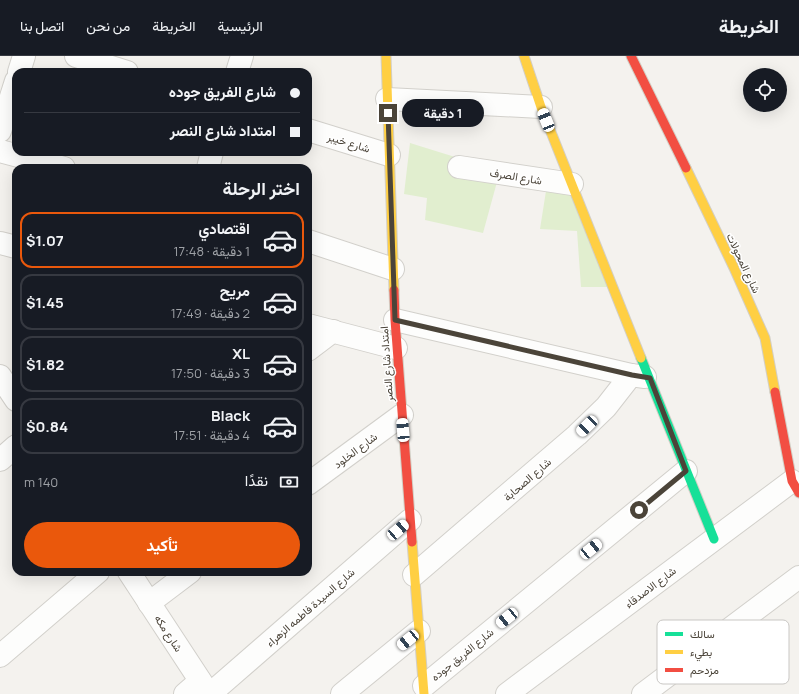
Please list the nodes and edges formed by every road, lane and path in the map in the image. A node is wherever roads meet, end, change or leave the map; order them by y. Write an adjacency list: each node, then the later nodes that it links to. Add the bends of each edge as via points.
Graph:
1 (24, 56): 8 (street)
2 (76, 56): 9 (street)
3 (134, 56): 10 (street)
4 (242, 56): 11 (street)
5 (386, 56): 13 (street, امتداد شارع النصر)
6 (524, 56): 14 (street)
7 (631, 56): 41 (street, شارع المحولات, via 734,268 765,338)
8 (20, 68)
9 (114, 68)
10 (129, 68)
11 (238, 68)
12 (12, 94): 15 (street)
13 (387, 99): 14 (street); 19 (street, امتداد شارع النصر)
14 (541, 106): 23 (street)
15 (0, 131)
16 (312, 131): 19 (street, شارع خيبر)
17 (0, 150): 18 (street)
18 (12, 153)
19 (389, 155): 27 (street, امتداد شارع النصر)
20 (21, 156): 21 (street)
21 (50, 164)
22 (459, 167): 23 (street, شارع الصرف)
23 (572, 184): 34 (street)
24 (312, 242): 27 (street)
25 (0, 243): 26 (street)
26 (12, 246)
27 (393, 269): 28 (street, امتداد شارع النصر)
28 (395, 320): 32 (street, امتداد شارع النصر); 34 (street)
29 (312, 325): 30 (street)
30 (334, 331): 31 (street); 32 (street)
31 (312, 347)
32 (396, 348): 36 (street, امتداد شارع النصر)
33 (0, 376): 35 (street)
34 (641, 377): 39 (street); 44 (street, شارع الصحابة)
35 (12, 394)
36 (402, 415): 40 (street, شارع الخلود); 42 (street, امتداد شارع النصر)
37 (12, 450): 38 (street)
38 (0, 460)
39 (686, 471): 43 (street); 54 (street, شارع الفريق جوده)
40 (312, 481)
41 (796, 487): 43 (street, شارع الاصدقاء)
42 (410, 520): 44 (street, امتداد شارع النصر); 55 (street, شارع السيدة فاطمه الزهراء)
43 (714, 539): 57 (street, شارع الاصدقاء)
44 (414, 575): 51 (street, امتداد شارع النصر)
45 (93, 576): 52 (street)
46 (132, 576): 49 (street, شارع مكه)
47 (185, 576): 49 (street)
48 (799, 577): 50 (street)
49 (149, 602): 55 (street, شارع مكه)
50 (742, 620)
51 (419, 631): 54 (street, امتداد شارع النصر); 56 (street)
52 (0, 656)
53 (657, 684): 58 (street)
54 (424, 690)
55 (201, 691)
56 (342, 694)
57 (507, 694)
58 (644, 694)

